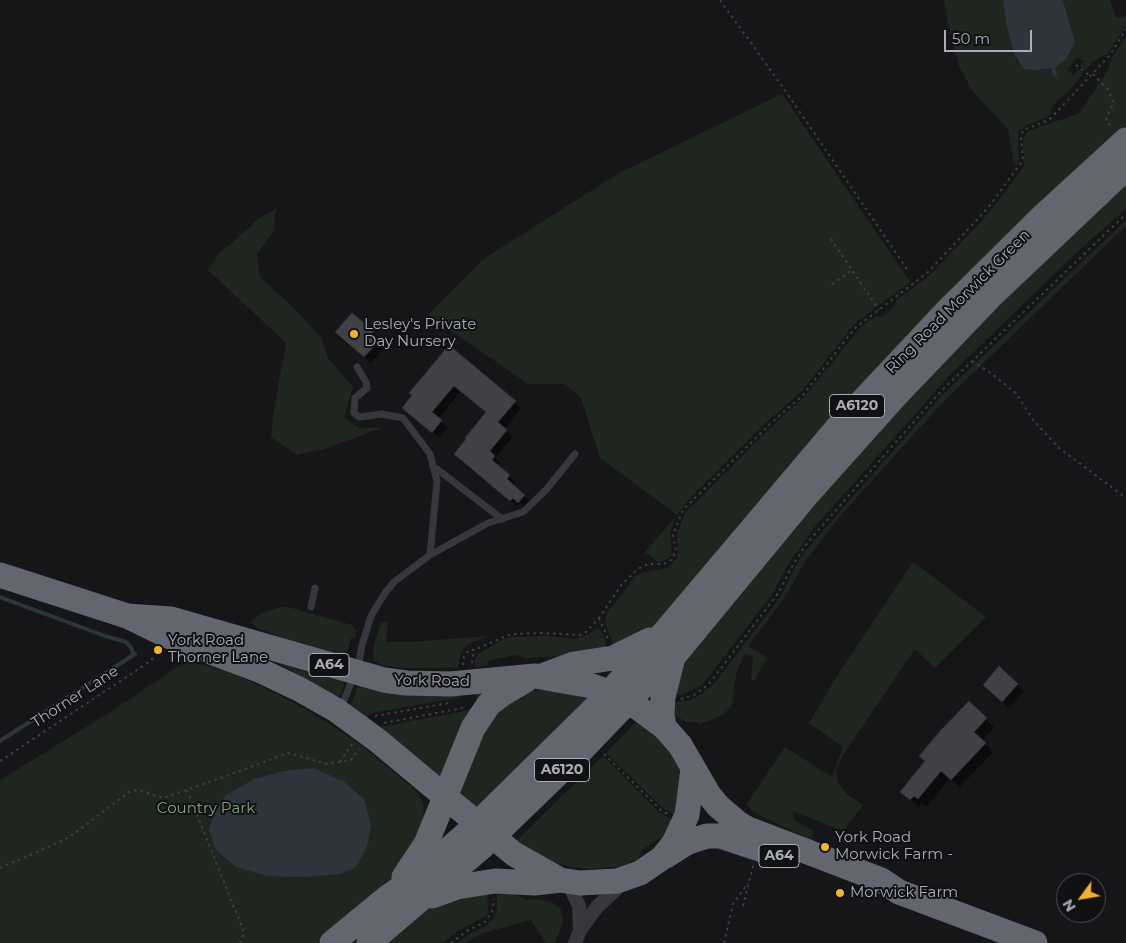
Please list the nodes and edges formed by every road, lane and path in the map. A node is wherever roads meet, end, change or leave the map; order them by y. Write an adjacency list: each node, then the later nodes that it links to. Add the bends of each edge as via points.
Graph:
1 (720, 0): 10 (path)
2 (1126, 28): 4 (path, via 1110,55)
3 (1076, 65): 5 (path)
4 (1093, 73): 5 (path); 6 (path, via 1108,90 1112,101 1106,119)
5 (1090, 76): 13 (path, via 1048,120 1023,130 1023,160 988,208 928,272)
6 (1125, 141): 26 (highway, Ring Road Morwick Green / A6120, via 1044,215 925,334 838,427)
7 (1126, 168): 30 (highway, Ring Road Morwick Green / A6120, via 990,297 899,392 805,496)
8 (1126, 214): 14 (path)
9 (831, 238): 11 (path)
10 (907, 269)
11 (852, 270): 12 (path); 13 (path)
12 (832, 284)
13 (880, 310): 25 (path, via 854,330 803,395 683,510 673,535 676,551 671,560 638,569 622,584)
14 (972, 361): 18 (path, via 1016,392 1033,420 1059,448); 35 (path, via 942,390 807,544 779,592 709,684 694,695)
15 (357, 367): 17 (lane, via 366,388 356,398 354,413 359,417 382,414 403,418 430,454)
16 (575, 454): 19 (lane, via 523,512)
17 (433, 466): 19 (lane); 20 (lane, via 437,481)
18 (1126, 498)
19 (502, 518): 20 (lane)
20 (430, 555): 31 (lane, via 394,582 385,593 371,616)
21 (0, 575): 24 (highway, York Road / A64)
22 (316, 588): 23 (lane)
23 (311, 607)
24 (127, 616): 31 (highway, York Road / A64, via 171,619); 38 (highway, York Road / A64, via 168,636 259,670)
25 (599, 618): 27 (path); 28 (path, via 580,635 515,634)
26 (662, 634): 32 (highway, Ring Road Morwick Green / A6120, via 613,658 574,664); 34 (highway, Ring Road Morwick Green / A6120)
27 (610, 646)
28 (474, 650): 33 (path); 33 (path, via 469,650 463,659)
29 (161, 652): 42 (path, Thorner Lane)
30 (673, 657): 34 (highway, Ring Road Morwick Green / A6120); 39 (highway, Ring Road Morwick Green / A6120, via 663,697)
31 (355, 672): 33 (highway, York Road / A64, via 406,683); 38 (lane, via 343,703)
32 (539, 676): 33 (highway, York Road / A64); 34 (highway, via 592,686); 46 (highway, via 513,687 489,704 469,735)
33 (468, 683)
34 (619, 697): 39 (highway); 48 (highway, A6120, via 537,766)
35 (675, 698)
36 (449, 703): 40 (path, via 375,716 370,719)
37 (468, 707): 40 (path, via 380,724)
38 (336, 710): 40 (highway, York Road / A64)
39 (664, 728): 44 (highway, via 680,746)
40 (366, 732): 43 (path); 43 (path, via 351,760); 46 (highway, York Road / A64)
41 (602, 752): 47 (path, via 661,810)
42 (0, 761)
43 (340, 762): 45 (path, via 327,764 288,753)
44 (693, 769): 50 (highway, via 688,815 674,843); 55 (highway, A64, via 718,806 739,824 881,880)
45 (187, 790): 51 (path, via 163,798 138,790 129,792 64,840); 61 (path, via 242,927 244,934)
46 (445, 796): 48 (highway, York Road); 56 (highway, A6120, via 426,844)
47 (674, 818)
48 (485, 831): 53 (highway, York Road, via 528,863); 56 (highway, A6120); 57 (highway, A6120)
49 (756, 849): 50 (highway, A64, via 720,836 707,836 688,842); 54 (path); 55 (highway, A64, via 879,890)
50 (662, 858): 52 (highway)
51 (0, 868)
52 (627, 878): 53 (highway, via 607,882); 60 (street, via 605,898)
53 (564, 881): 57 (highway, A6120, via 470,884); 60 (street, via 579,906)
54 (748, 883): 58 (path); 65 (path, via 733,904)
55 (899, 892): 66 (highway, A64)
56 (388, 897): 62 (highway, A6120)
57 (423, 899): 63 (highway, A6120)
58 (743, 906)
59 (492, 912): 64 (path, via 485,922)
60 (578, 936)
61 (240, 943)
62 (332, 943)
63 (370, 943)
64 (452, 943)
65 (724, 943)
66 (1035, 943)

